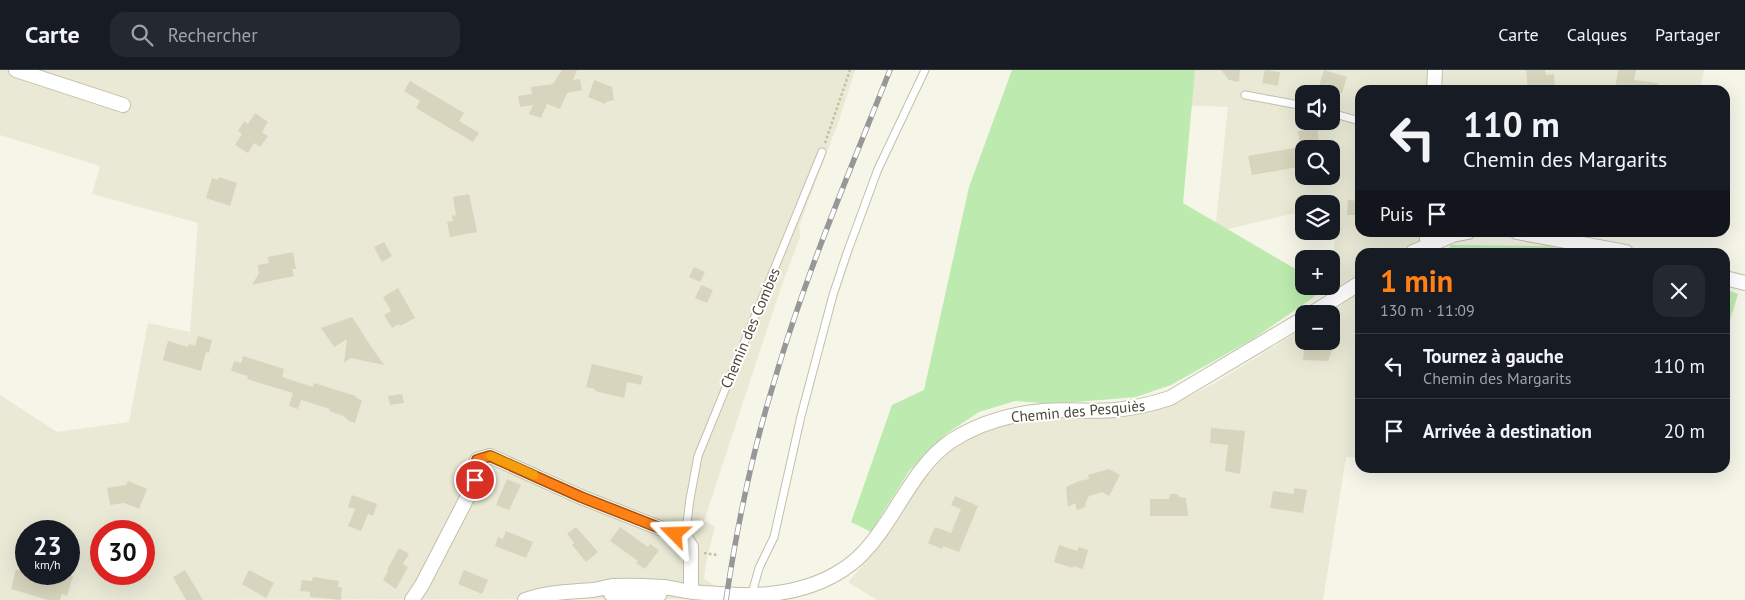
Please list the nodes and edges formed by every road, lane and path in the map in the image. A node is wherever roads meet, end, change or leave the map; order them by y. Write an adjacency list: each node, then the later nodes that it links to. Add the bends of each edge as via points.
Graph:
1 (16, 70): 8 (street)
2 (850, 70): 11 (path)
3 (925, 70): 28 (lane, via 878,169 833,295 774,537 759,568)
4 (1435, 70): 5 (street)
5 (1434, 85)
6 (1245, 95): 7 (lane)
7 (1295, 104)
8 (123, 105)
9 (1340, 115): 10 (lane)
10 (1355, 120)
11 (822, 152): 22 (lane, Chemin des Combes, via 698,456)
12 (1440, 237): 14 (street)
13 (1544, 237): 16 (street)
14 (1427, 239): 15 (street)
15 (1417, 248)
16 (1604, 248)
17 (1730, 279): 18 (street)
18 (1745, 283)
19 (1355, 286): 20 (street)
20 (1325, 305)
21 (1295, 323): 27 (street, Chemin des Pesquiès, via 1170,398 1114,410 1013,415 970,430 936,453 863,554 815,584)
22 (686, 538): 25 (street, Chemin des Combes, via 691,547); 29 (street, via 581,497 490,456 477,460 475,480 468,496)
23 (708, 554): 24 (path)
24 (718, 555)
25 (695, 594): 26 (street, Chemin des Pesquiès); 28 (street, Chemin des Pesquiès)
26 (638, 596): 30 (street, Chemin des Pesquiès, via 593,590 556,591)
27 (778, 597): 28 (street, Chemin des Pesquiès)
28 (751, 598)
29 (412, 600)
30 (525, 600)

